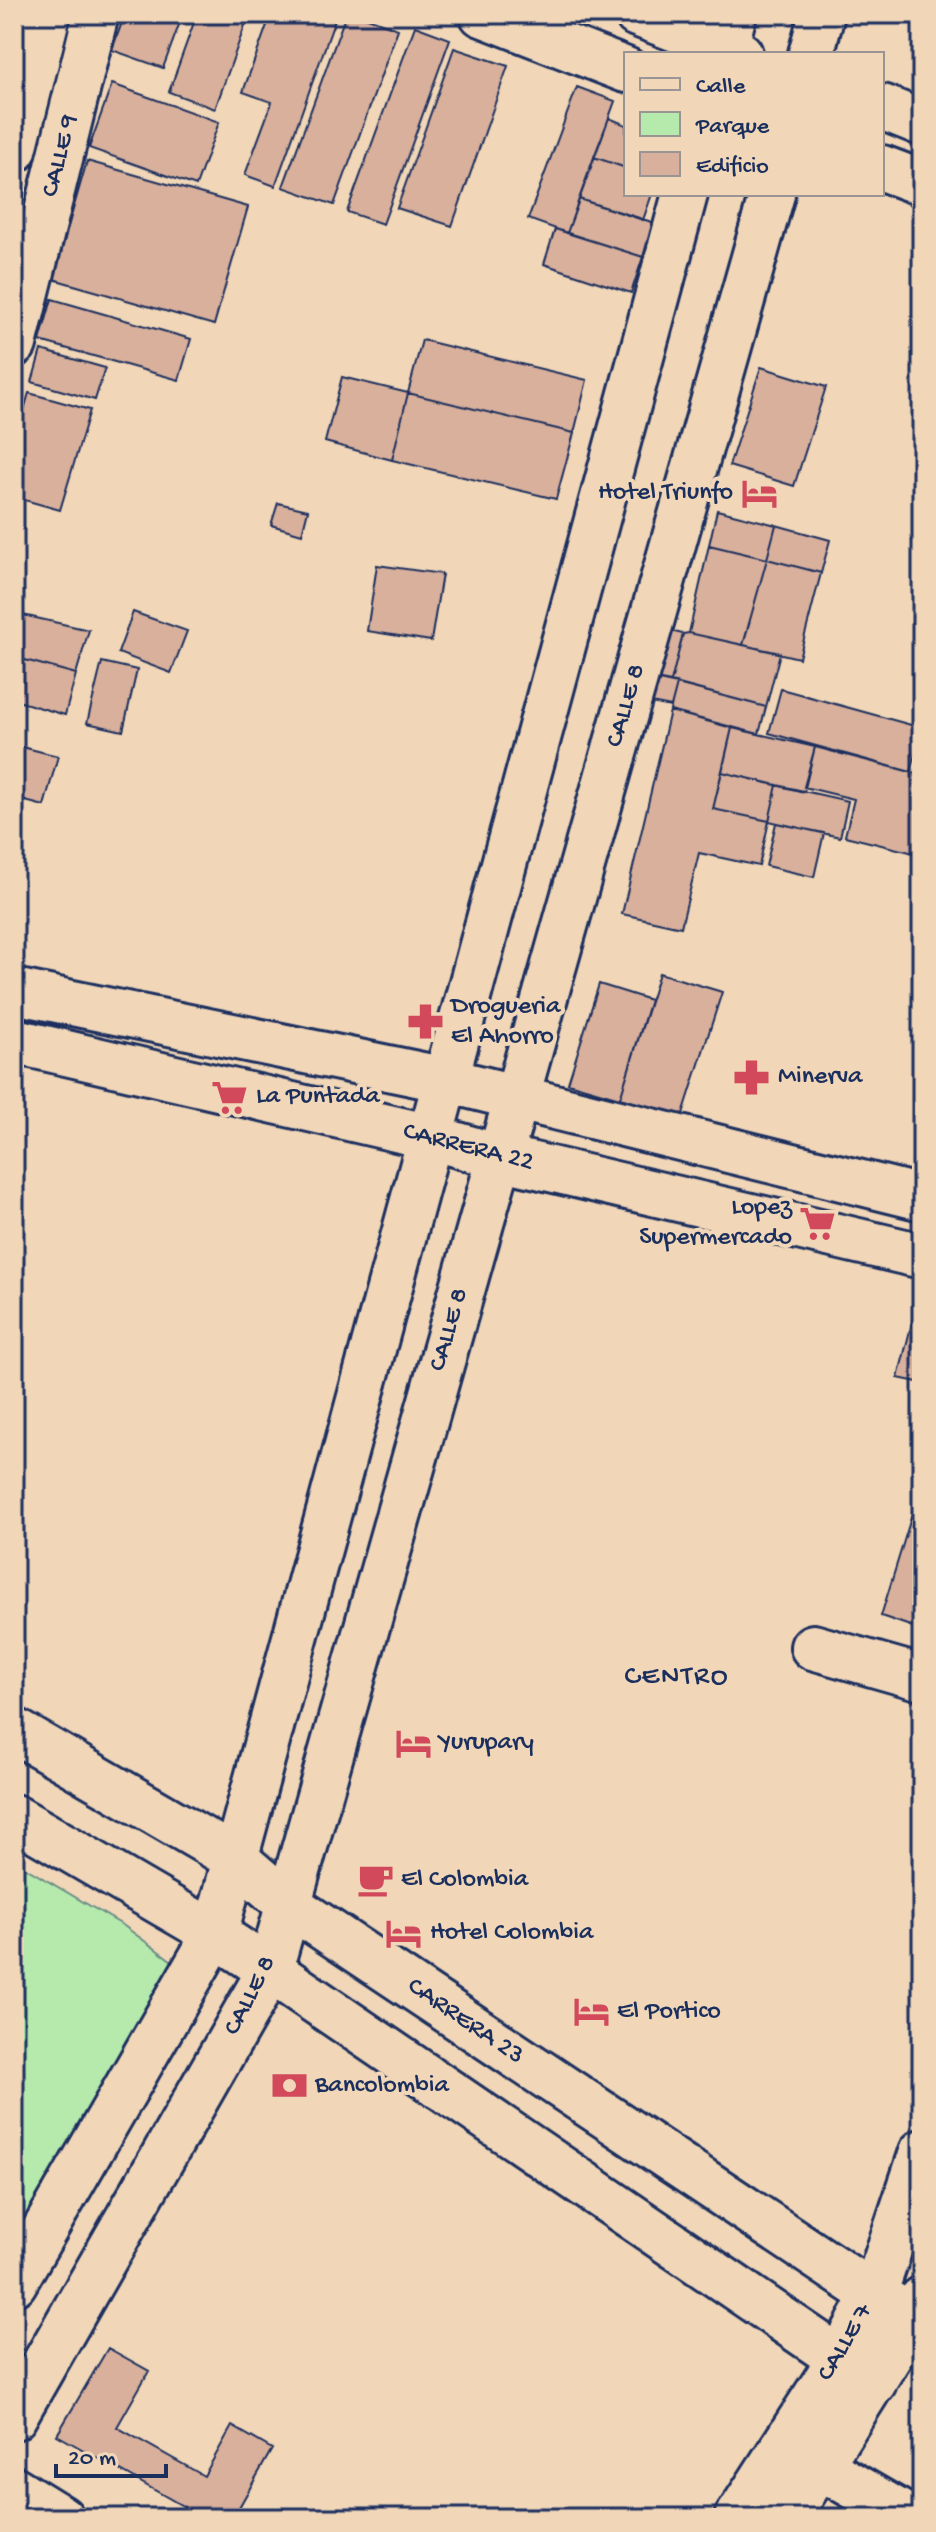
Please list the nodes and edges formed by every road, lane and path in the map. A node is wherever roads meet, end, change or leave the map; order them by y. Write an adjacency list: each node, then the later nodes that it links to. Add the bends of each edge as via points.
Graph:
1 (48, 14): 9 (street, CALLE 9)
2 (96, 14): 10 (street, CALLE 9)
3 (482, 14): 8 (street)
4 (637, 14): 6 (street)
5 (822, 14): 7 (street)
6 (730, 43)
7 (812, 52)
8 (624, 69)
9 (32, 78): 10 (street); 13 (street, CALLE 9)
10 (79, 85): 18 (street, CALLE 9)
11 (884, 108): 12 (street)
12 (922, 123)
13 (14, 150)
14 (884, 169): 15 (street)
15 (922, 183)
16 (684, 196): 21 (street)
17 (771, 196): 22 (street, CALLE 8)
18 (14, 344)
19 (14, 991): 21 (street)
20 (14, 1041): 23 (street, CARRERA 22)
21 (446, 1080): 22 (street); 23 (street)
22 (516, 1099): 24 (street, CALLE 8); 25 (street)
23 (431, 1137): 24 (street, CARRERA 22); 31 (street)
24 (499, 1157): 26 (street, CARRERA 22); 32 (street, CALLE 8)
25 (922, 1198)
26 (922, 1256)
27 (813, 1647): 28 (street)
28 (922, 1678)
29 (14, 1730): 31 (street, CARRERA 23)
30 (14, 1817): 33 (street)
31 (236, 1859): 32 (street, CARRERA 23); 33 (street)
32 (288, 1904): 34 (street, CALLE 8); 38 (street, CARRERA 23)
33 (215, 1934): 34 (street); 37 (street)
34 (270, 1970): 40 (street); 41 (street, CALLE 8)
35 (922, 2152): 36 (street, CALLE 7)
36 (915, 2198): 38 (street, CALLE 7)
37 (14, 2283)
38 (874, 2295): 39 (street, CARRERA 23); 40 (street, CALLE 7)
39 (918, 2308): 40 (street, CALLE 7)
40 (857, 2369): 42 (street, CALLE 7); 45 (street, CALLE 7)
41 (14, 2417)
42 (819, 2466): 46 (street, CALLE 7); 47 (street)
43 (14, 2489): 44 (street)
44 (61, 2518)
45 (737, 2518)
46 (787, 2518)
47 (909, 2518)

